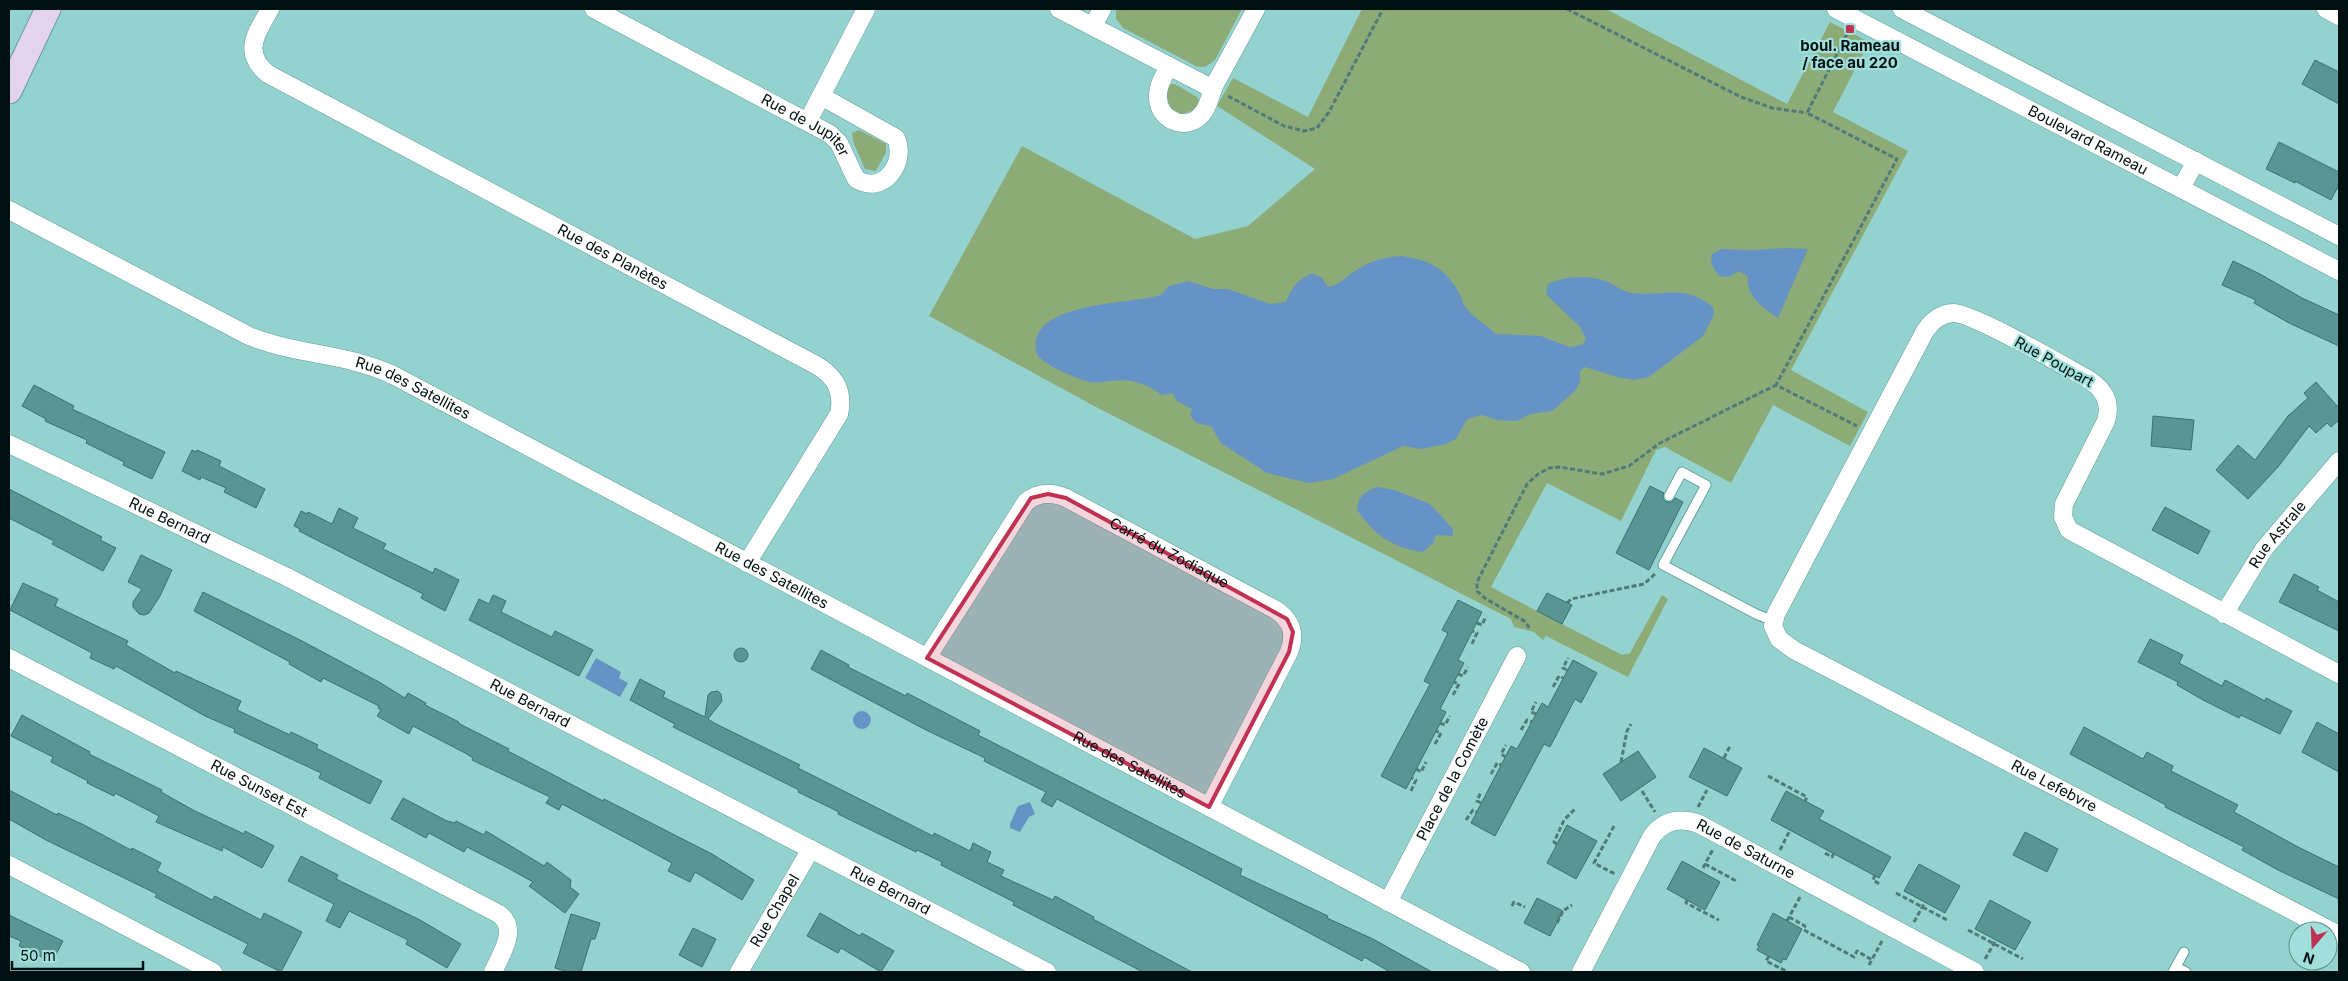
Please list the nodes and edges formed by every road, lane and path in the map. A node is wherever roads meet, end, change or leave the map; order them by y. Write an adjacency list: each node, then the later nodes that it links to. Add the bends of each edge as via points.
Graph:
1 (48, 9): 17 (street)
2 (270, 9): 32 (street, Rue des Planètes, via 252,48 255,60 268,74 831,375 840,390 839,414)
3 (594, 9): 21 (street, Rue de Jupiter)
4 (866, 9): 19 (street)
5 (1059, 9): 15 (street)
6 (1102, 9): 15 (street)
7 (1256, 9): 18 (street)
8 (1383, 9): 18 (path, via 1329,112 1317,128 1304,132 1284,126)
9 (1567, 9): 20 (path, via 1741,97 1772,108)
10 (1836, 9): 14 (street, Boulevard Rameau)
11 (1902, 9): 22 (street, Boulevard Rameau)
12 (2326, 9): 13 (street)
13 (2339, 16)
14 (1855, 19): 20 (path); 23 (street, Boulevard Rameau)
15 (1092, 26): 16 (street)
16 (1169, 66): 18 (street); 18 (street, via 1158,100 1163,114 1174,122 1188,123 1201,115)
17 (9, 91)
18 (1219, 91)
19 (821, 96): 21 (street); 21 (street, Rue de Jupiter, via 896,138 899,151 894,167 876,185 861,182 851,172 836,139)
20 (1807, 113): 27 (path, via 1896,159)
21 (808, 121)
22 (2196, 161): 23 (street); 25 (street, Boulevard Rameau)
23 (2181, 188): 26 (street, Boulevard Rameau)
24 (9, 210): 32 (street, Rue des Satellites, via 249,336 288,349 341,357 388,372)
25 (2339, 236)
26 (2339, 271)
27 (1776, 385): 28 (path); 39 (path, via 1660,443 1629,466 1602,474 1549,468 1527,484 1477,582 1477,591 1526,622)
28 (1860, 427)
29 (9, 444): 86 (street, Rue Bernard, via 285,576)
30 (2339, 461): 35 (street, Rue Astrale, via 2258,556)
31 (1670, 496): 33 (lane, via 1682,472 1706,485)
32 (747, 563): 44 (street, Rue des Satellites)
33 (1663, 565): 34 (path, via 1644,584 1570,599); 38 (lane)
34 (1567, 603)
35 (2224, 614): 38 (street, Rue Poupart, via 2075,535 2065,525 2064,504 2108,414 2107,400 2101,388 1978,320 1952,312 1937,318 1925,332); 49 (street, Rue Poupart)
36 (1486, 616): 37 (path, via 1482,625)
37 (1477, 623)
38 (1774, 626): 107 (street, Rue Lefebvre, via 1779,639 1794,650)
39 (1529, 628)
40 (1472, 631): 41 (path, via 1477,634)
41 (1472, 644)
42 (1517, 656): 98 (street, Place de la Comète)
43 (9, 658): 117 (street, Rue Sunset Est, via 504,918 508,937)
44 (926, 658): 79 (street, Rue des Satellites); 79 (street, Carré du Zodiaque, via 1026,502 1048,494 1074,503 1276,610 1291,625 1293,638 1289,652)
45 (1568, 658): 47 (path, via 1562,668)
46 (1468, 667): 48 (path, via 1463,676)
47 (1567, 670)
48 (1458, 674)
49 (2339, 674)
50 (1563, 678): 52 (path, via 1558,676)
51 (1454, 682): 53 (path, via 1458,684)
52 (1552, 687)
53 (1453, 695)
54 (1536, 702): 55 (path, via 1531,712)
55 (1536, 714)
56 (1450, 716): 58 (path, via 1445,725)
57 (1532, 722): 60 (path, via 1527,720)
58 (1440, 723)
59 (1631, 724): 68 (path)
60 (1521, 730)
61 (1436, 731): 62 (path, via 1441,734)
62 (1435, 744)
63 (1506, 745): 65 (path, via 1501,754)
64 (1730, 746): 66 (path)
65 (1506, 757)
66 (1724, 758)
67 (1426, 762): 70 (path, via 1421,772)
68 (1621, 762)
69 (1501, 765): 71 (path, via 1497,763)
70 (1416, 769)
71 (1491, 774)
72 (1768, 776): 77 (path, via 1808,797)
73 (1412, 778): 74 (path, via 1416,780)
74 (1411, 791)
75 (1642, 791): 83 (path)
76 (1482, 792): 78 (path, via 1477,801)
77 (1806, 801)
78 (1481, 803)
79 (1209, 807): 98 (street, Rue des Satellites)
80 (1576, 808): 85 (path, via 1564,820 1554,842)
81 (1477, 812): 82 (path, via 1472,810)
82 (1466, 820)
83 (1664, 825): 92 (street, via 1652,836); 94 (street, Rue de Saturne, via 1681,820 1694,822)
84 (1614, 826): 92 (path, via 1594,863)
85 (1557, 844)
86 (810, 849): 118 (street, Rue Chapel); 119 (street, Rue Bernard)
87 (1825, 853): 88 (path, via 1832,857)
88 (1834, 853)
89 (1705, 864): 93 (path)
90 (9, 865): 116 (street)
91 (1875, 875): 95 (path, via 1873,880)
92 (1629, 880): 121 (street)
93 (1738, 882)
94 (1808, 883): 105 (street, Rue de Saturne); 112 (path, via 1788,919 1854,957 1857,951)
95 (1881, 885)
96 (1896, 894): 103 (path)
97 (1687, 900): 102 (path, via 1686,903)
98 (1388, 902): 120 (street, Rue des Satellites)
99 (1572, 905): 104 (path, via 1563,911)
100 (1512, 906): 101 (path, via 1514,902)
101 (1525, 907)
102 (1719, 920)
103 (1949, 921)
104 (1557, 923)
105 (1890, 927): 112 (path); 114 (street, Rue de Saturne)
106 (1968, 930): 108 (path)
107 (2339, 935)
108 (1995, 942): 111 (path); 114 (path)
109 (2184, 952): 115 (lane)
110 (1769, 956): 122 (path, via 1766,961)
111 (2023, 959)
112 (1872, 960): 113 (path)
113 (1869, 965)
114 (1978, 969)
115 (2174, 969): 123 (lane)
116 (213, 972)
117 (493, 972)
118 (739, 972)
119 (1047, 972)
120 (1521, 972)
121 (1581, 972)
122 (1788, 972)
123 (2186, 972)

